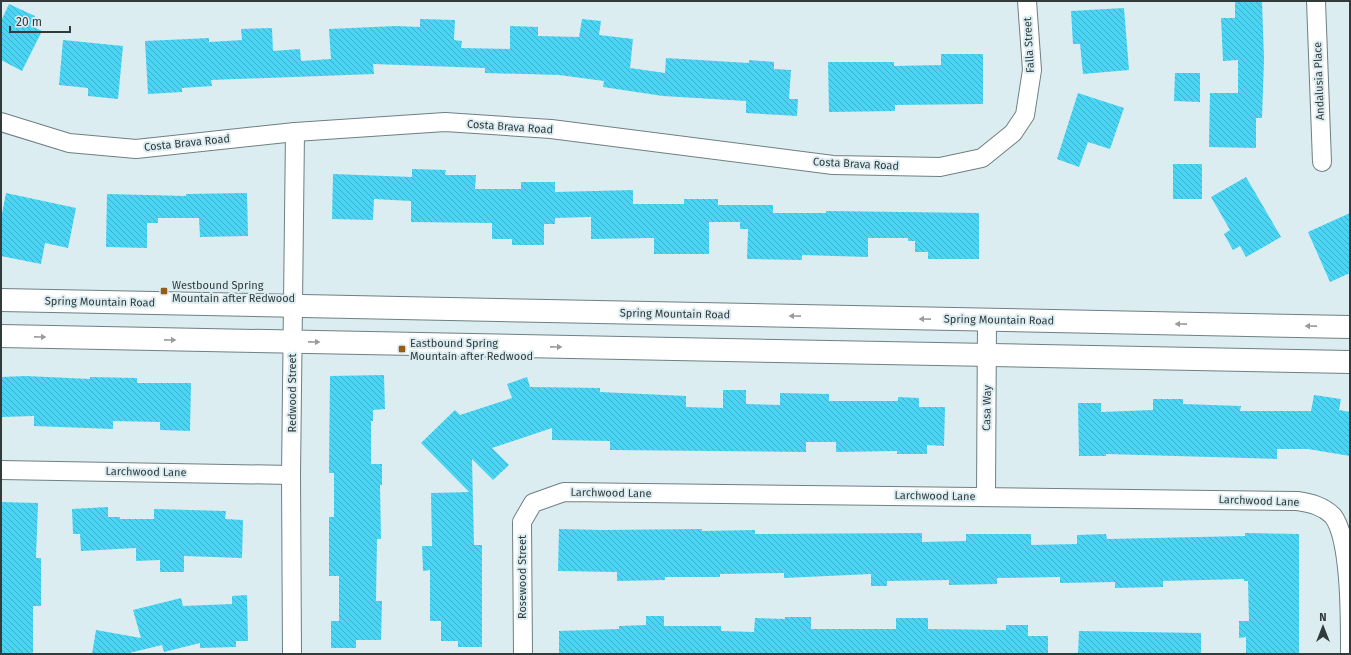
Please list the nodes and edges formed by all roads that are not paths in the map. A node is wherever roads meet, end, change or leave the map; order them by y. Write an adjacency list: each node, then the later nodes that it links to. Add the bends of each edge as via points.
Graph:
1 (1027, 1): 5 (street, Falla Street, via 1032,70 1026,115)
2 (1316, 1): 6 (street, Andalusia Place)
3 (1, 122): 4 (street, Costa Brava Road, via 69,144 136,149)
4 (294, 132): 5 (street, Costa Brava Road, via 445,122 551,129 833,165 940,167 982,158); 8 (street, Redwood Street)
5 (1013, 133)
6 (1322, 162)
7 (1, 300): 8 (main road, Spring Mountain Road)
8 (293, 306): 9 (main road, Spring Mountain Road, one-way to 8); 12 (street, Redwood Street)
9 (987, 320): 10 (main road, Spring Mountain Road, one-way to 9); 13 (street, Casa Way)
10 (1350, 327)
11 (1, 336): 12 (main road, one-way to 12)
12 (292, 342): 13 (main road, one-way to 13); 16 (street, Redwood Street)
13 (987, 355): 14 (main road); 17 (street, Casa Way)
14 (1350, 362)
15 (1, 470): 16 (street, Larchwood Lane)
16 (291, 475): 19 (street, Redwood Street)
17 (986, 496): 18 (street, Larchwood Lane, via 564,492); 21 (street, Larchwood Lane, via 1297,501 1317,504 1334,517 1345,536 1349,564)
18 (533, 503): 20 (street, Rosewood Street, via 522,522)
19 (292, 654)
20 (522, 654)
21 (1350, 654)

